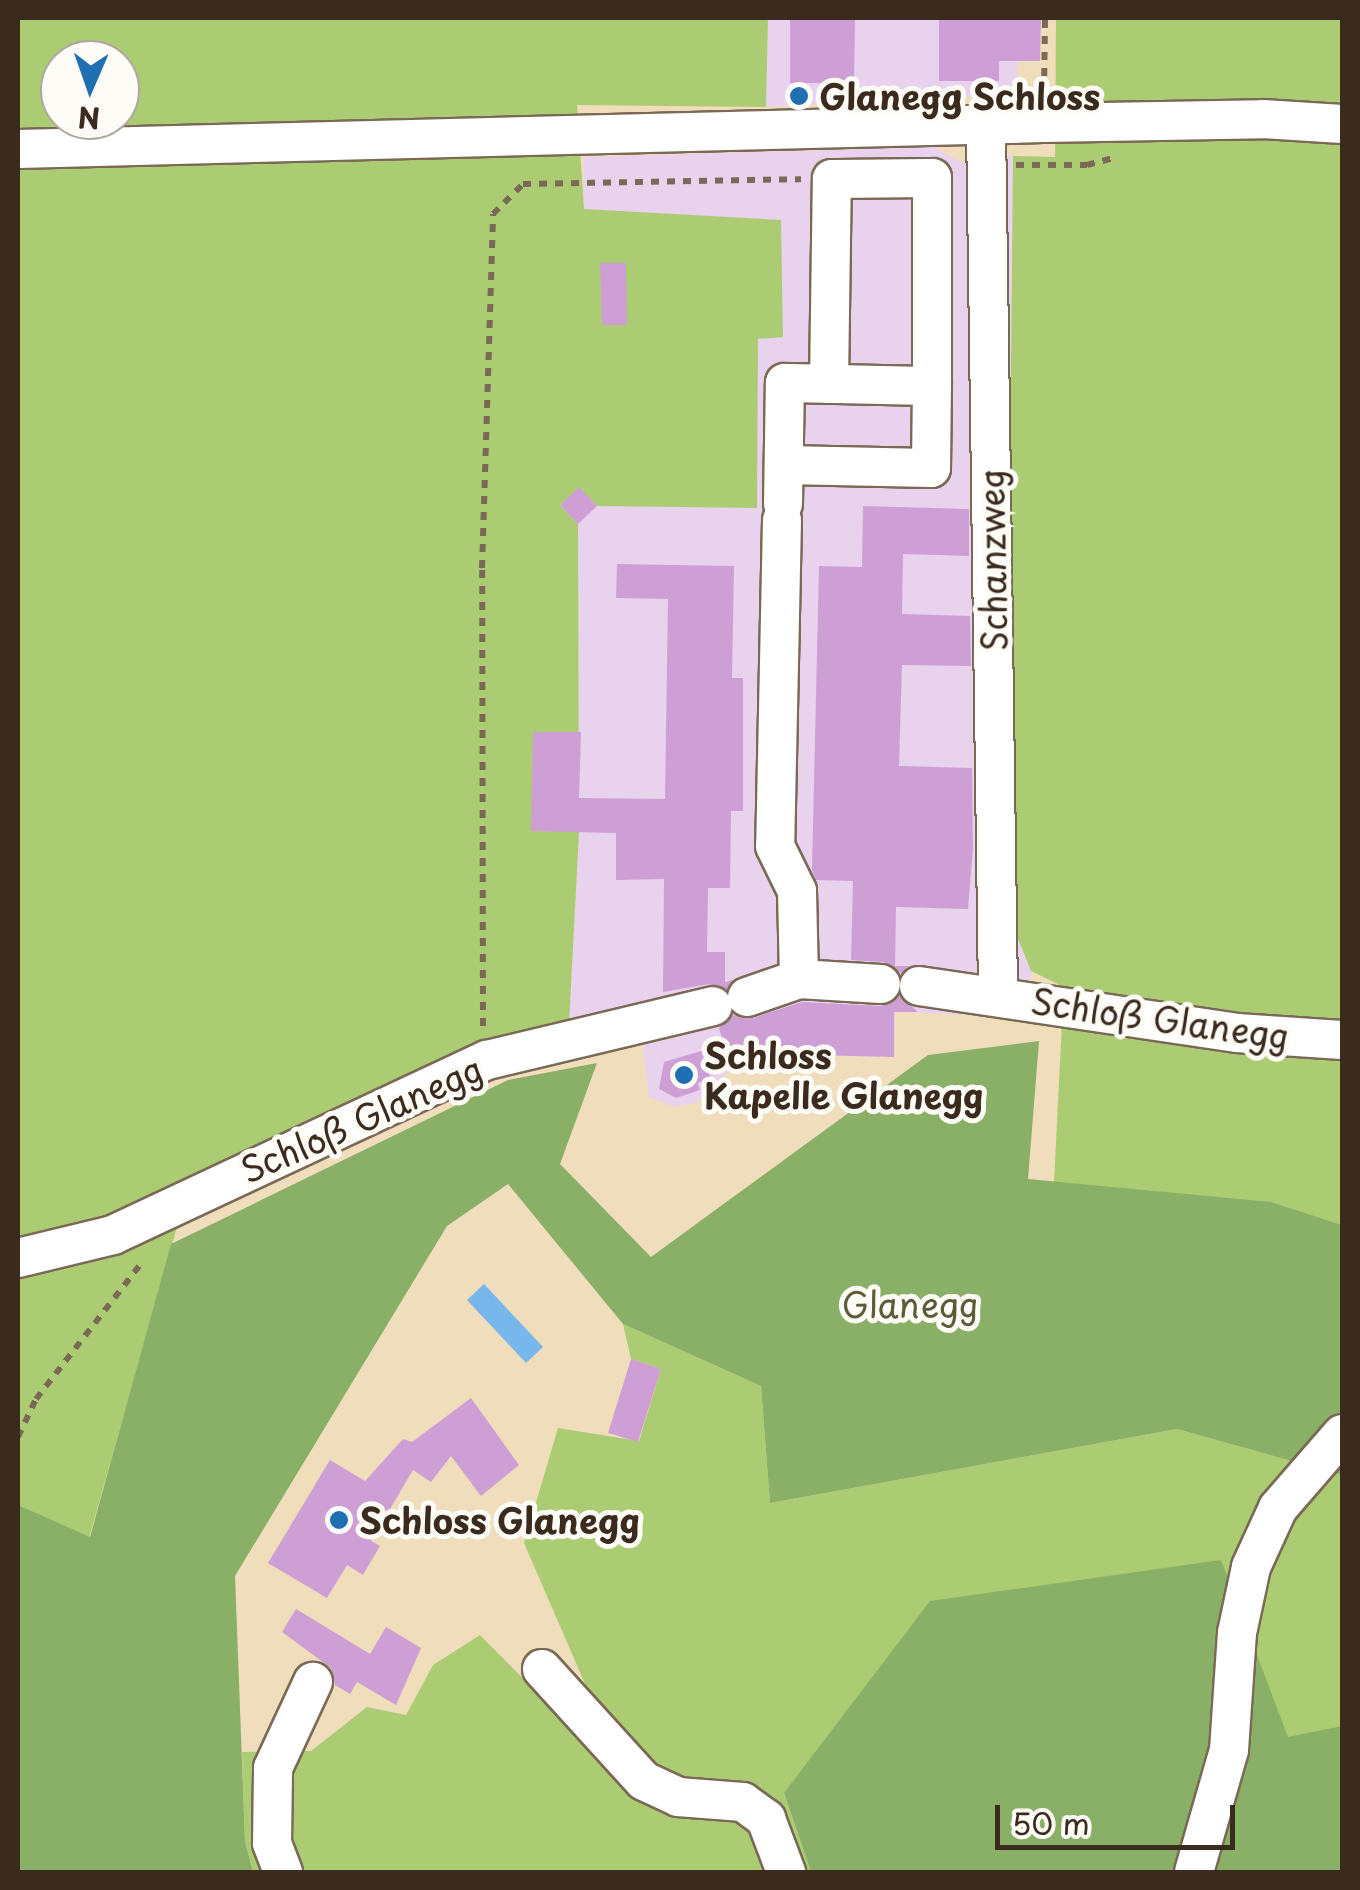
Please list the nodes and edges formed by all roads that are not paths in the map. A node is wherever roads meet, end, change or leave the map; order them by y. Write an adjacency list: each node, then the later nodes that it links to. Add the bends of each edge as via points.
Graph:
1 (986, 124): 2 (street); 3 (street); 11 (street, Schanzweg)
2 (1342, 124)
3 (18, 149)
4 (829, 384): 5 (street); 5 (street, via 832,179 932,178); 7 (street, via 784,384)
5 (932, 399): 6 (street); 7 (street, via 931,468)
6 (975, 413)
7 (784, 465): 8 (street, via 775,846 797,891)
8 (799, 979): 9 (street, Schloß Glanegg); 13 (street, Schloß Glanegg, via 487,1060 113,1235)
9 (880, 984)
10 (919, 986): 11 (street, Schloß Glanegg)
11 (998, 996): 12 (street, Schloß Glanegg, via 1237,1033)
12 (1342, 1040)
13 (18, 1258)
14 (1342, 1434): 19 (street, via 1278,1508 1252,1566 1237,1633 1229,1750)
15 (542, 1669): 18 (street, via 644,1781 678,1797 743,1802 766,1819)
16 (313, 1682): 17 (street, via 273,1768 272,1843)
17 (283, 1872)
18 (786, 1872)
19 (1194, 1872)

